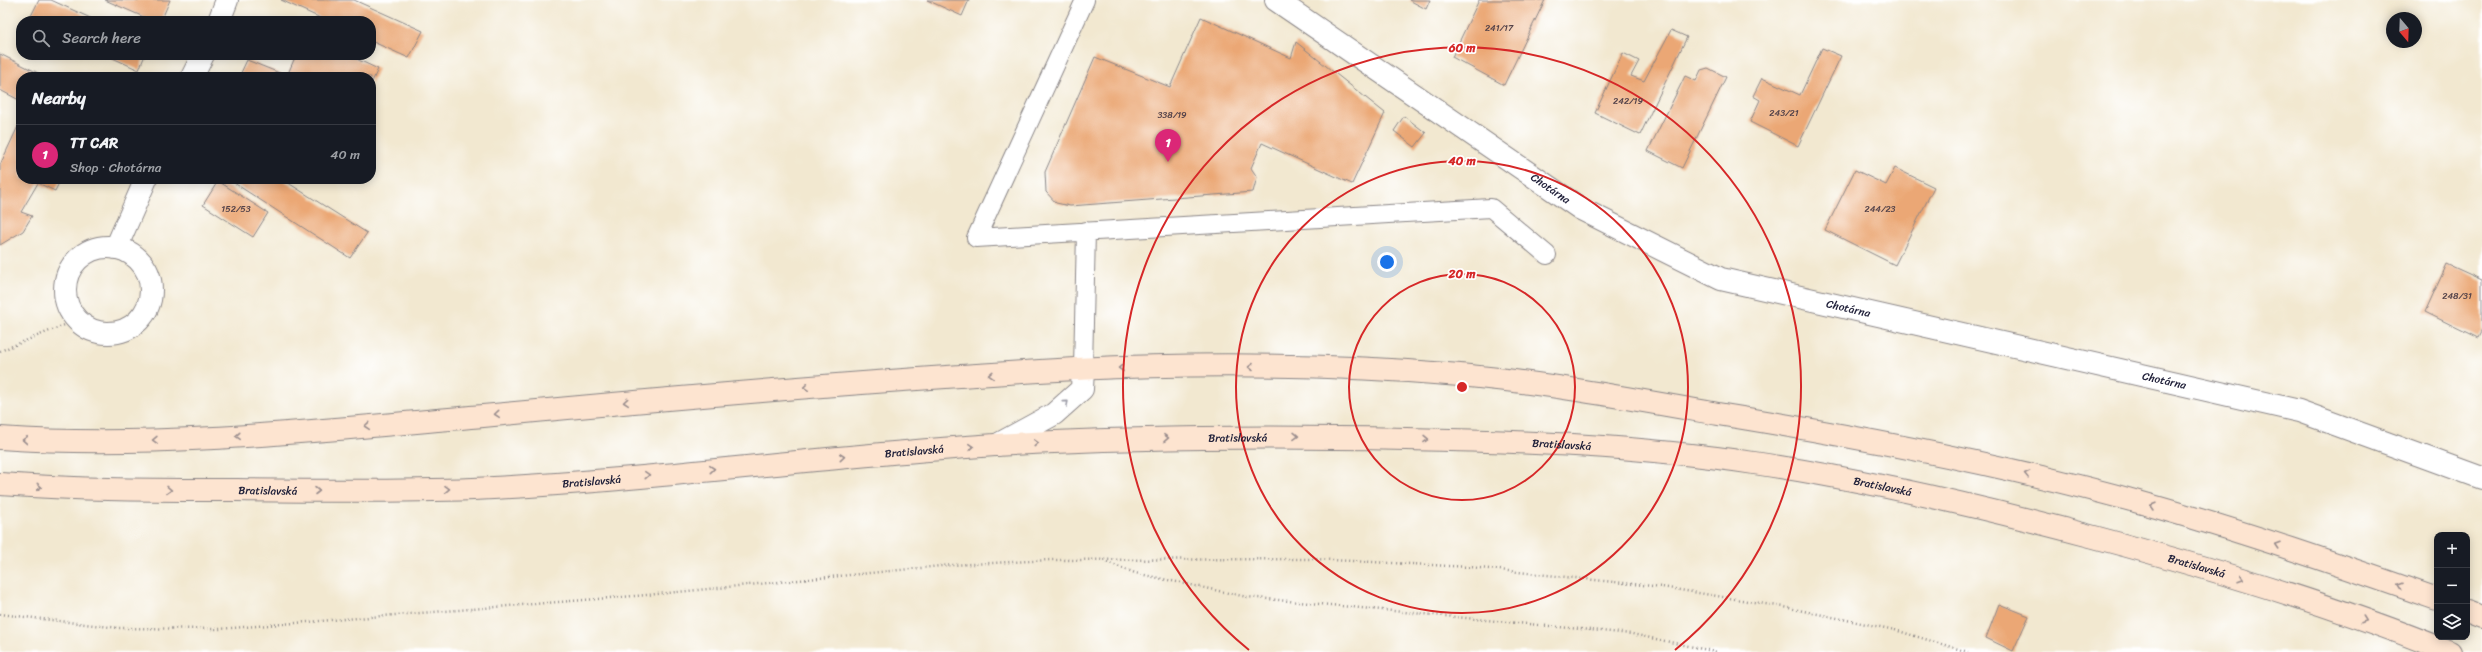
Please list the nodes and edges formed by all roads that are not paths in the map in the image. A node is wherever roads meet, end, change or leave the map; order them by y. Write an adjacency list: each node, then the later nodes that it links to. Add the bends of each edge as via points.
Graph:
1 (227, 0): 4 (street)
2 (1085, 0): 8 (lane, via 976,238)
3 (1276, 0): 14 (street, Chotárna, via 1581,209 1721,279 2299,411)
4 (220, 16)
5 (200, 60): 6 (street)
6 (194, 72)
7 (144, 184): 9 (street)
8 (1086, 230): 10 (lane, via 1491,208); 11 (lane)
9 (116, 248): 9 (street, via 103,247 89,251 78,259 70,270 66,282 66,296 77,320 89,328 102,332 117,332 131,326 142,317 149,304 149,275 141,262 130,253)
10 (1547, 255)
11 (1083, 369): 12 (main road, one-way to 12, via 837,384 194,439 51,442); 13 (street, one-way to 11, via 1054,414 1082,390); 16 (main road, one-way to 11, via 2232,530 2138,502 1991,465 1860,437 1650,402 1467,376 1379,369 1290,367 1182,366)
12 (0, 438)
13 (997, 445): 15 (main road, Bratislavská, one-way to 13, via 53,488 194,490 474,489); 19 (main road, Bratislavská, one-way to 19, via 1280,436 1466,440 1638,450 1752,463 1987,509 2136,548 2320,605)
14 (2482, 478)
15 (0, 484)
16 (2434, 598)
17 (2470, 612): 18 (main road)
18 (2482, 617)
19 (2450, 652)

